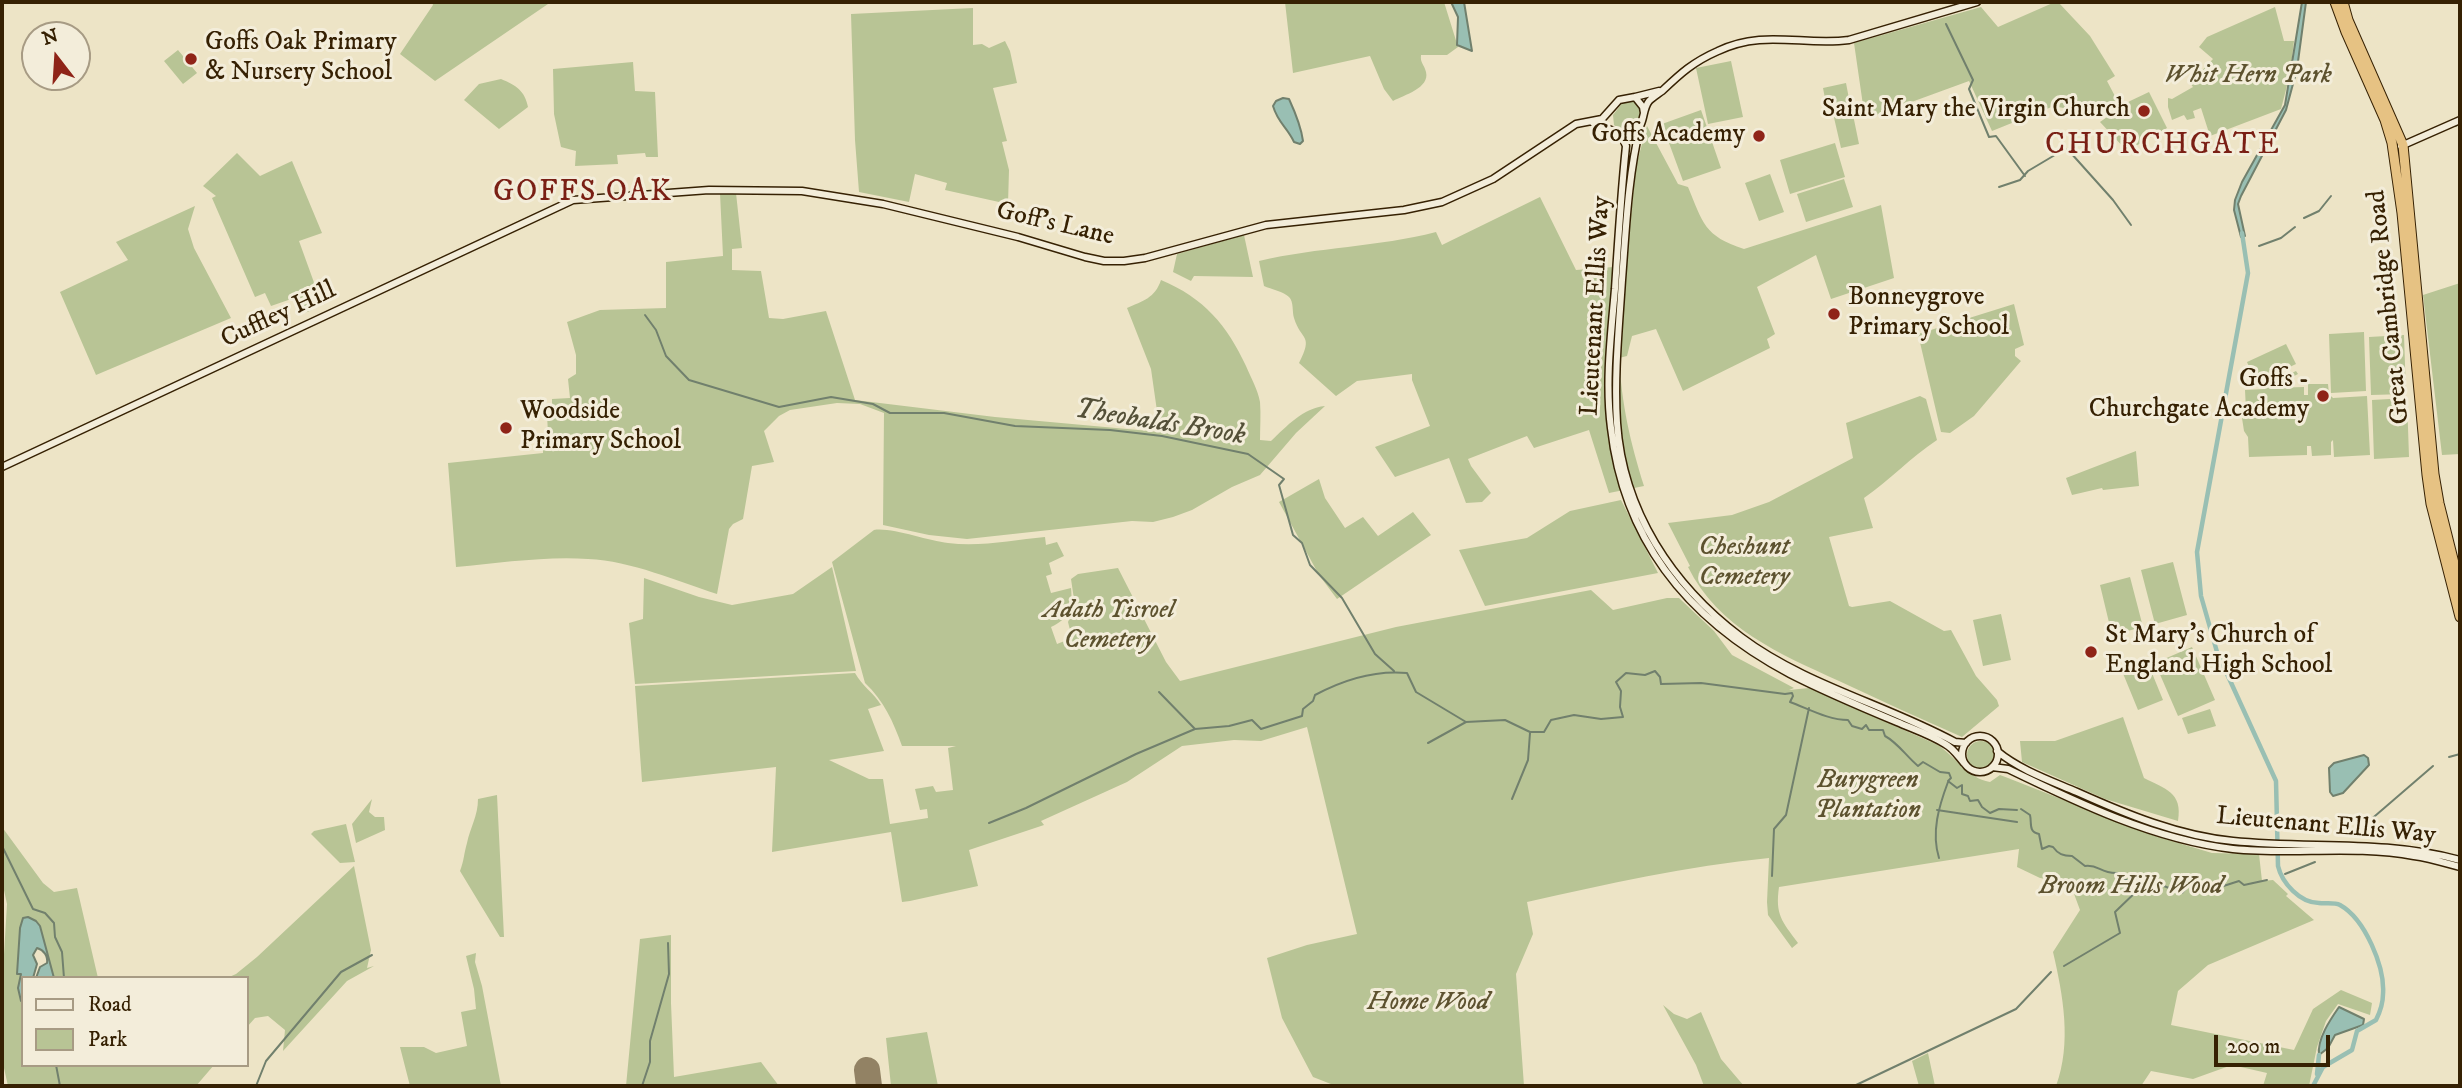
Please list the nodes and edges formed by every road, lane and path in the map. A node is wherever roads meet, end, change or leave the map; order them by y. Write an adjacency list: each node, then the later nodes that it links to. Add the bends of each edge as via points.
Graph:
1 (1977, 2): 4 (main road, via 1849,40 1739,42 1686,67)
2 (2335, 2): 13 (highway, Great Cambridge Road)
3 (2343, 2): 13 (highway, Great Cambridge Road)
4 (1664, 89): 5 (main road); 7 (main road, via 1649,101)
5 (1635, 97): 6 (main road, via 1619,100); 7 (main road)
6 (1611, 110): 9 (main road, Goff's Lane, via 1602,119); 11 (main road)
7 (1644, 113): 10 (main road)
8 (2460, 120): 13 (main road, via 2415,138)
9 (1587, 121): 11 (main road); 14 (main road, Goff's Lane, via 1564,130 1493,179 1432,205 1266,225 1124,261 1084,257 883,204 802,191 709,190)
10 (1640, 127): 12 (main road); 18 (main road, Lieutenant Ellis Way, via 1630,175 1617,426 1625,467 1652,539 1687,589 1770,656)
11 (1613, 129): 12 (main road)
12 (1621, 134): 20 (main road, Lieutenant Ellis Way, via 1626,146 1610,349 1610,416 1618,469 1646,542 1682,594 1738,642 1804,681 1945,743)
13 (2399, 150): 16 (highway, Great Cambridge Road, via 2434,474); 17 (highway, Great Cambridge Road, via 2427,475)
14 (573, 200): 15 (main road, Cuffley Hill)
15 (2, 467)
16 (2460, 587)
17 (2460, 617)
18 (1966, 743): 19 (main road, Lieutenant Ellis Way, via 1984,737); 20 (main road)
19 (1997, 751): 21 (main road); 22 (main road, Lieutenant Ellis Way, via 2032,773 2165,827)
20 (1964, 763): 21 (main road, Lieutenant Ellis Way, via 1981,772)
21 (1992, 767): 22 (main road, Lieutenant Ellis Way, via 2008,769 2161,833 2212,846)
22 (2271, 847): 23 (main road, Lieutenant Ellis Way)
23 (2290, 847): 24 (main road, Lieutenant Ellis Way, via 2399,847); 25 (main road, Lieutenant Ellis Way, via 2401,854)
24 (2460, 860)
25 (2460, 867)

